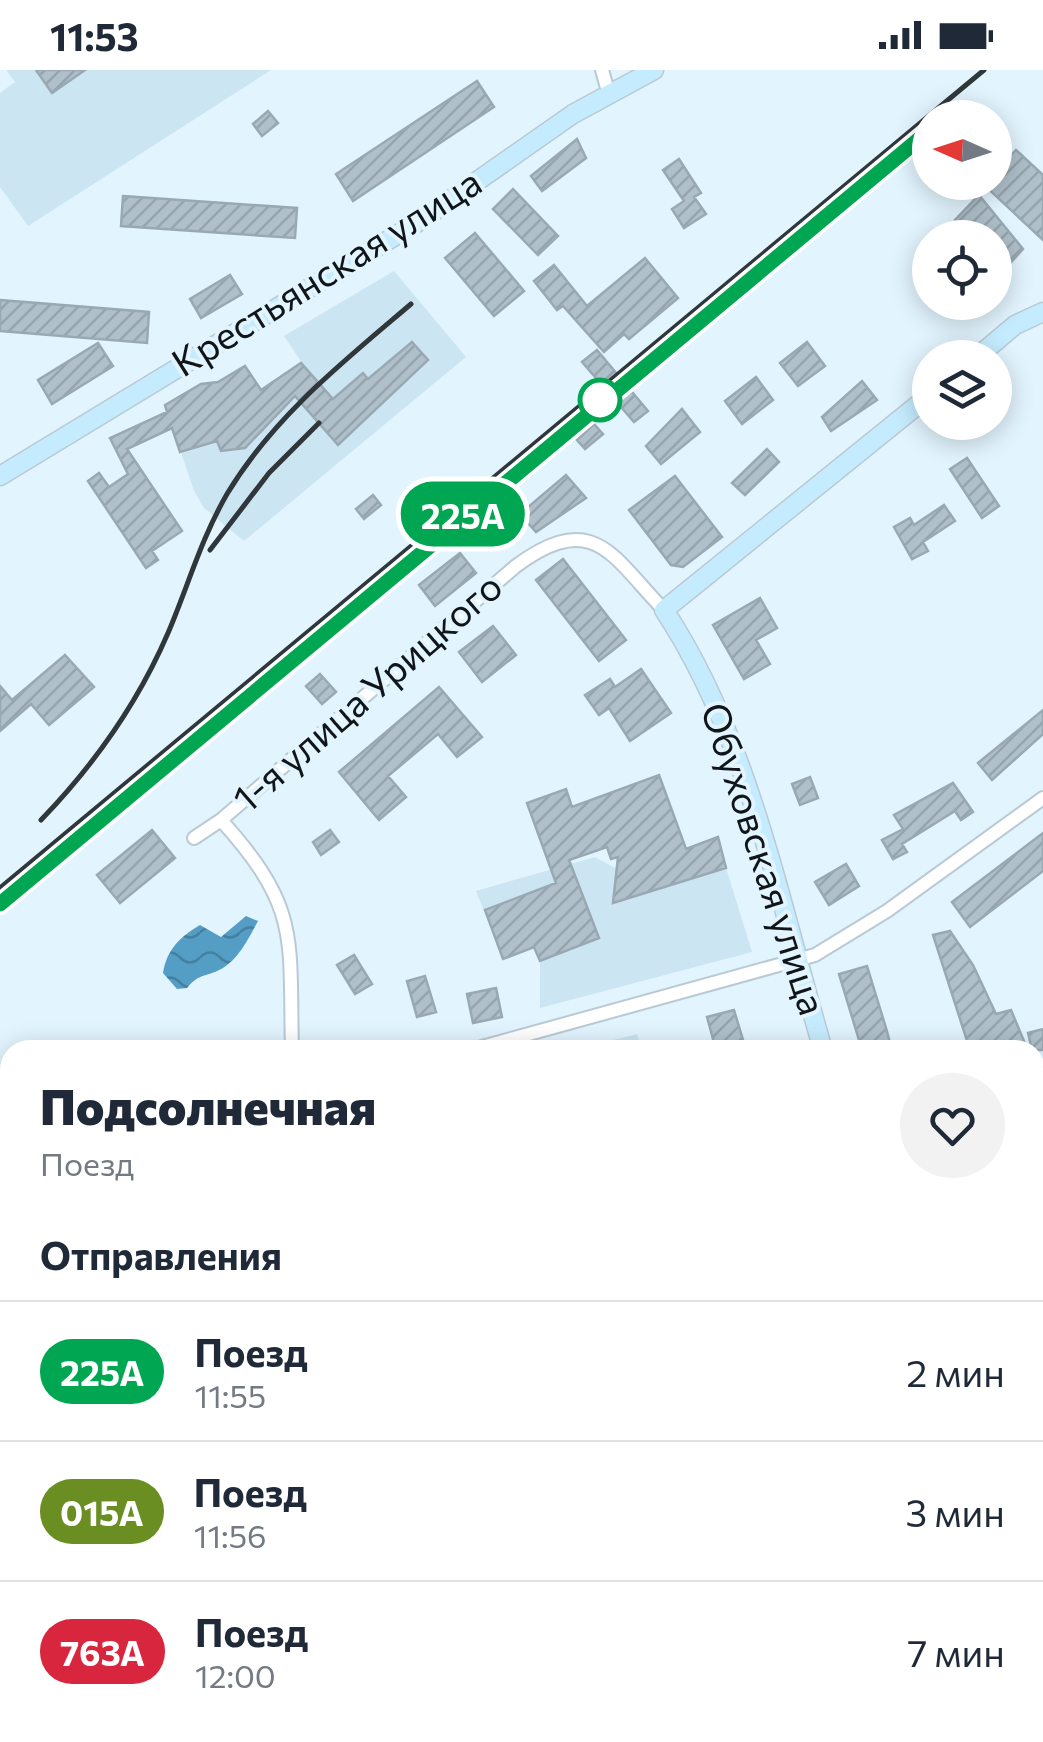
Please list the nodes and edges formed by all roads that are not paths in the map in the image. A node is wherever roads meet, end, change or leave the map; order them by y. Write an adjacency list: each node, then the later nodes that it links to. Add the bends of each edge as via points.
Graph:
1 (602, 70): 3 (street)
2 (654, 70): 3 (street, Крестьянская улица)
3 (609, 95): 7 (street, Крестьянская улица, via 423,218)
4 (1035, 315): 5 (street)
5 (1001, 340)
6 (912, 410): 9 (street)
7 (0, 476)
8 (581, 541): 9 (street, Обуховская улица, via 616,554); 11 (street, 1-я улица Урицкого, via 540,550 516,566)
9 (664, 610): 13 (street, Обуховская улица, via 705,681 777,880)
10 (1043, 798): 13 (street, via 887,911)
11 (220, 820): 12 (street); 14 (street, 1-я улица Урицкого, via 268,876 284,912)
12 (194, 838)
13 (796, 961): 15 (street); 16 (street, Обуховская улица)
14 (291, 1040)
15 (508, 1040)
16 (821, 1040)

